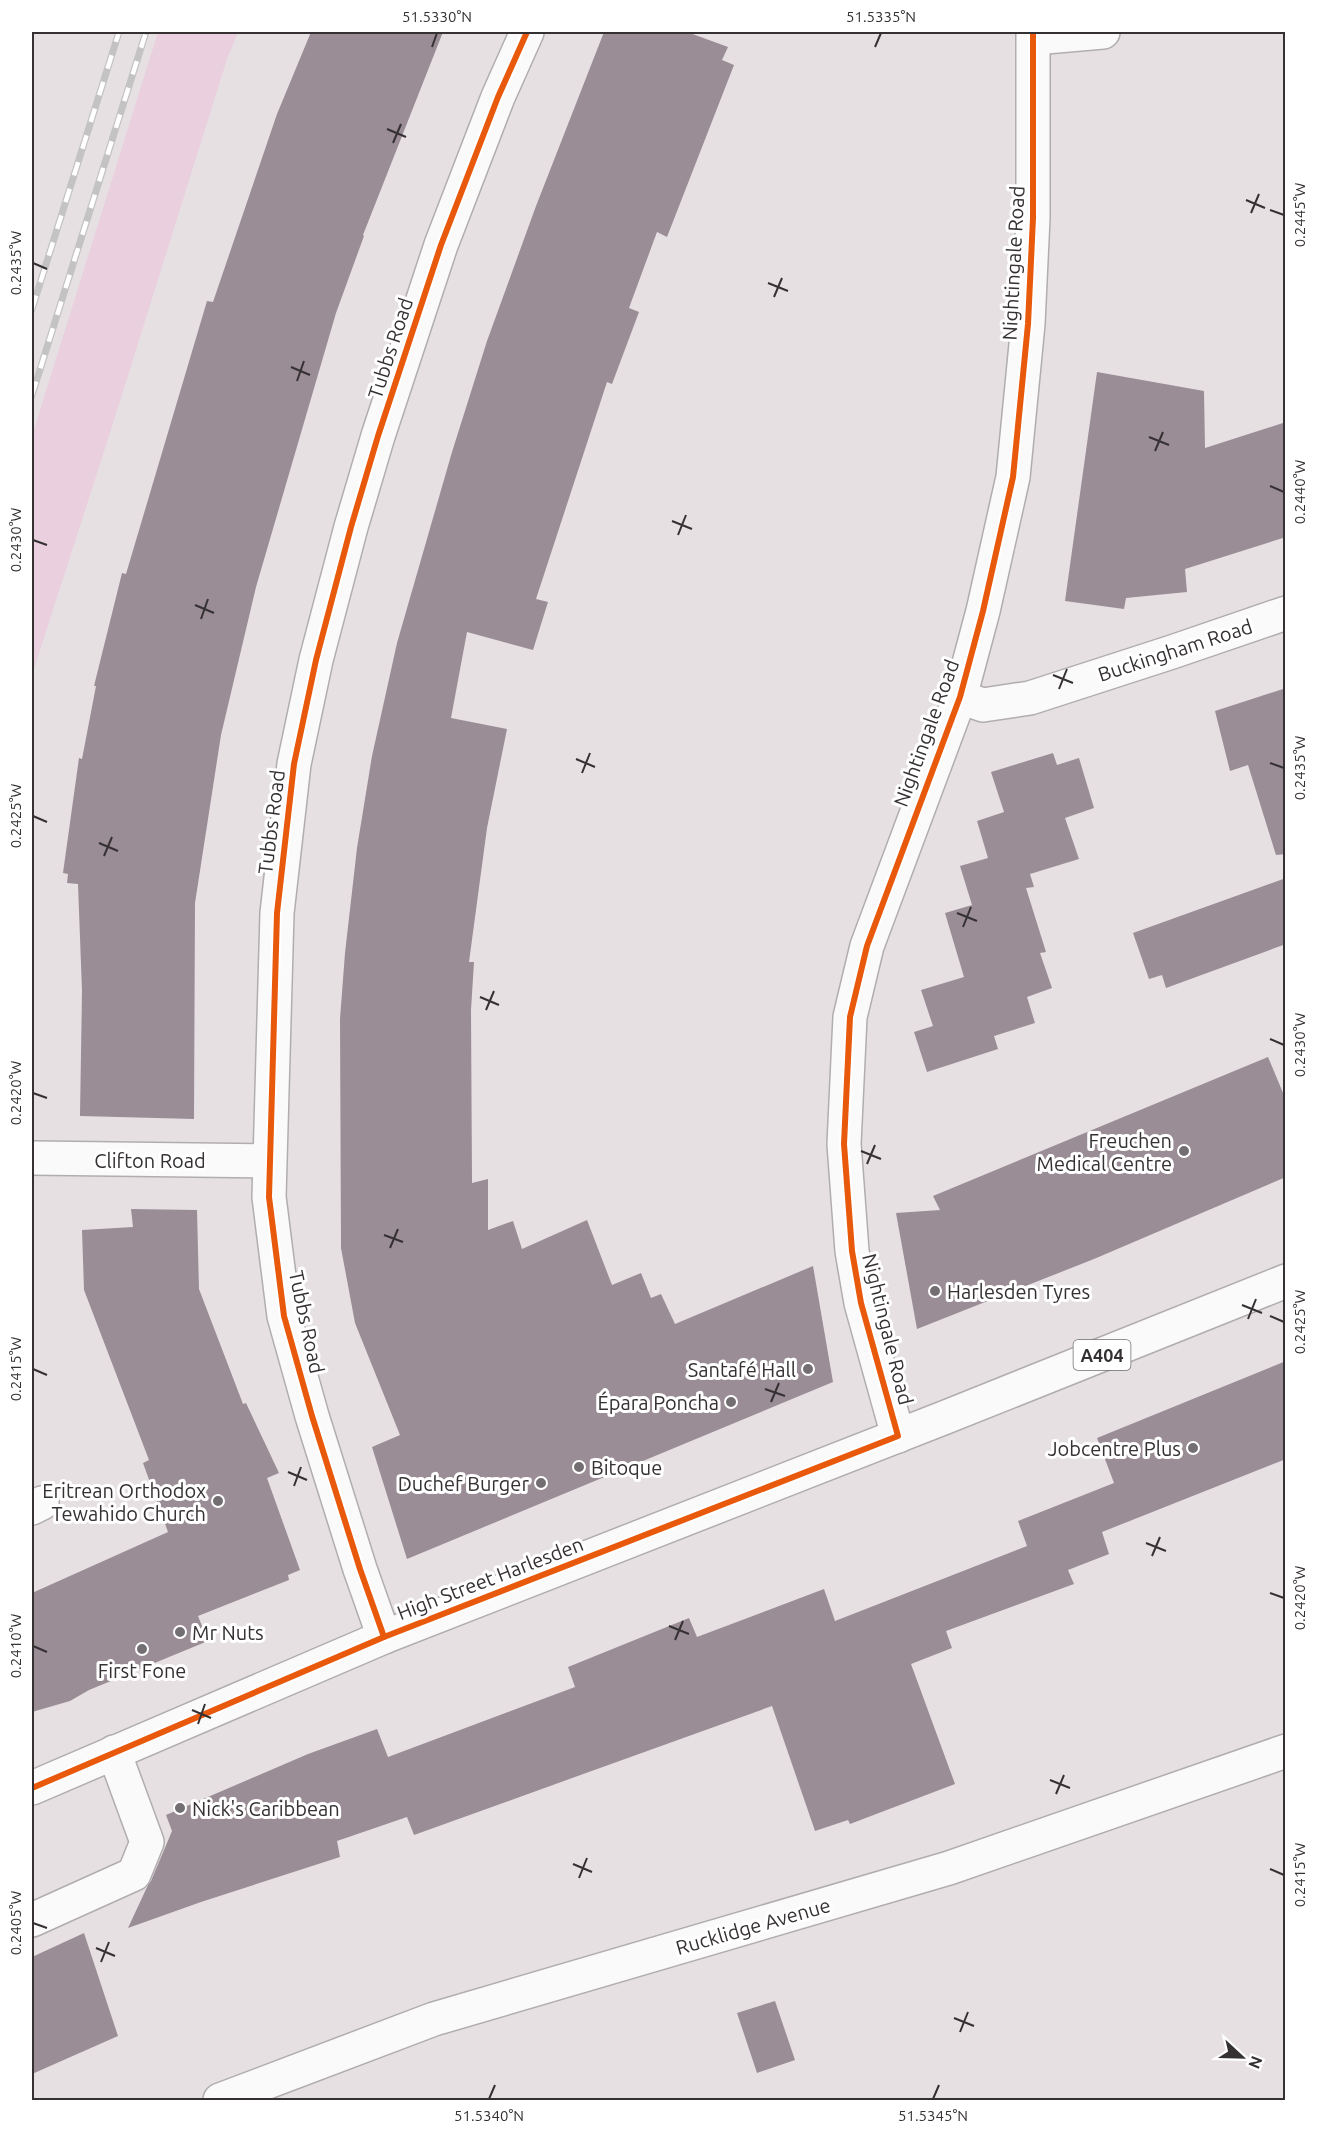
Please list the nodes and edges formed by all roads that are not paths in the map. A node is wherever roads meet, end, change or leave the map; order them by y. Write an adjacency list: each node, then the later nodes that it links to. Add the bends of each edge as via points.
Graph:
1 (527, 32): 7 (street, Tubbs Road, via 441,245 378,436 316,660 294,764 277,914)
2 (1103, 32): 3 (street)
3 (1033, 35): 5 (street, Nightingale Road, via 1033,218 1028,324 1013,477)
4 (1286, 613): 5 (street, Buckingham Road, via 1030,698 983,705)
5 (960, 697): 9 (street, Nightingale Road, via 867,946 850,1017 844,1144 852,1251 861,1303)
6 (32, 1158): 7 (street, Clifton Road)
7 (269, 1161): 10 (street, Tubbs Road, via 268,1197 284,1316 315,1426)
8 (1286, 1281): 9 (street, High Street Harlesden / A404)
9 (898, 1436): 10 (street, High Street Harlesden / A404)
10 (384, 1637): 12 (street, High Street Harlesden / A404)
11 (1286, 1751): 15 (street, Rucklidge Avenue, via 949,1868 434,2019)
12 (114, 1752): 13 (street, High Street Harlesden / A404); 14 (street, via 147,1842 134,1874)
13 (32, 1788)
14 (32, 1920)
15 (220, 2100)

